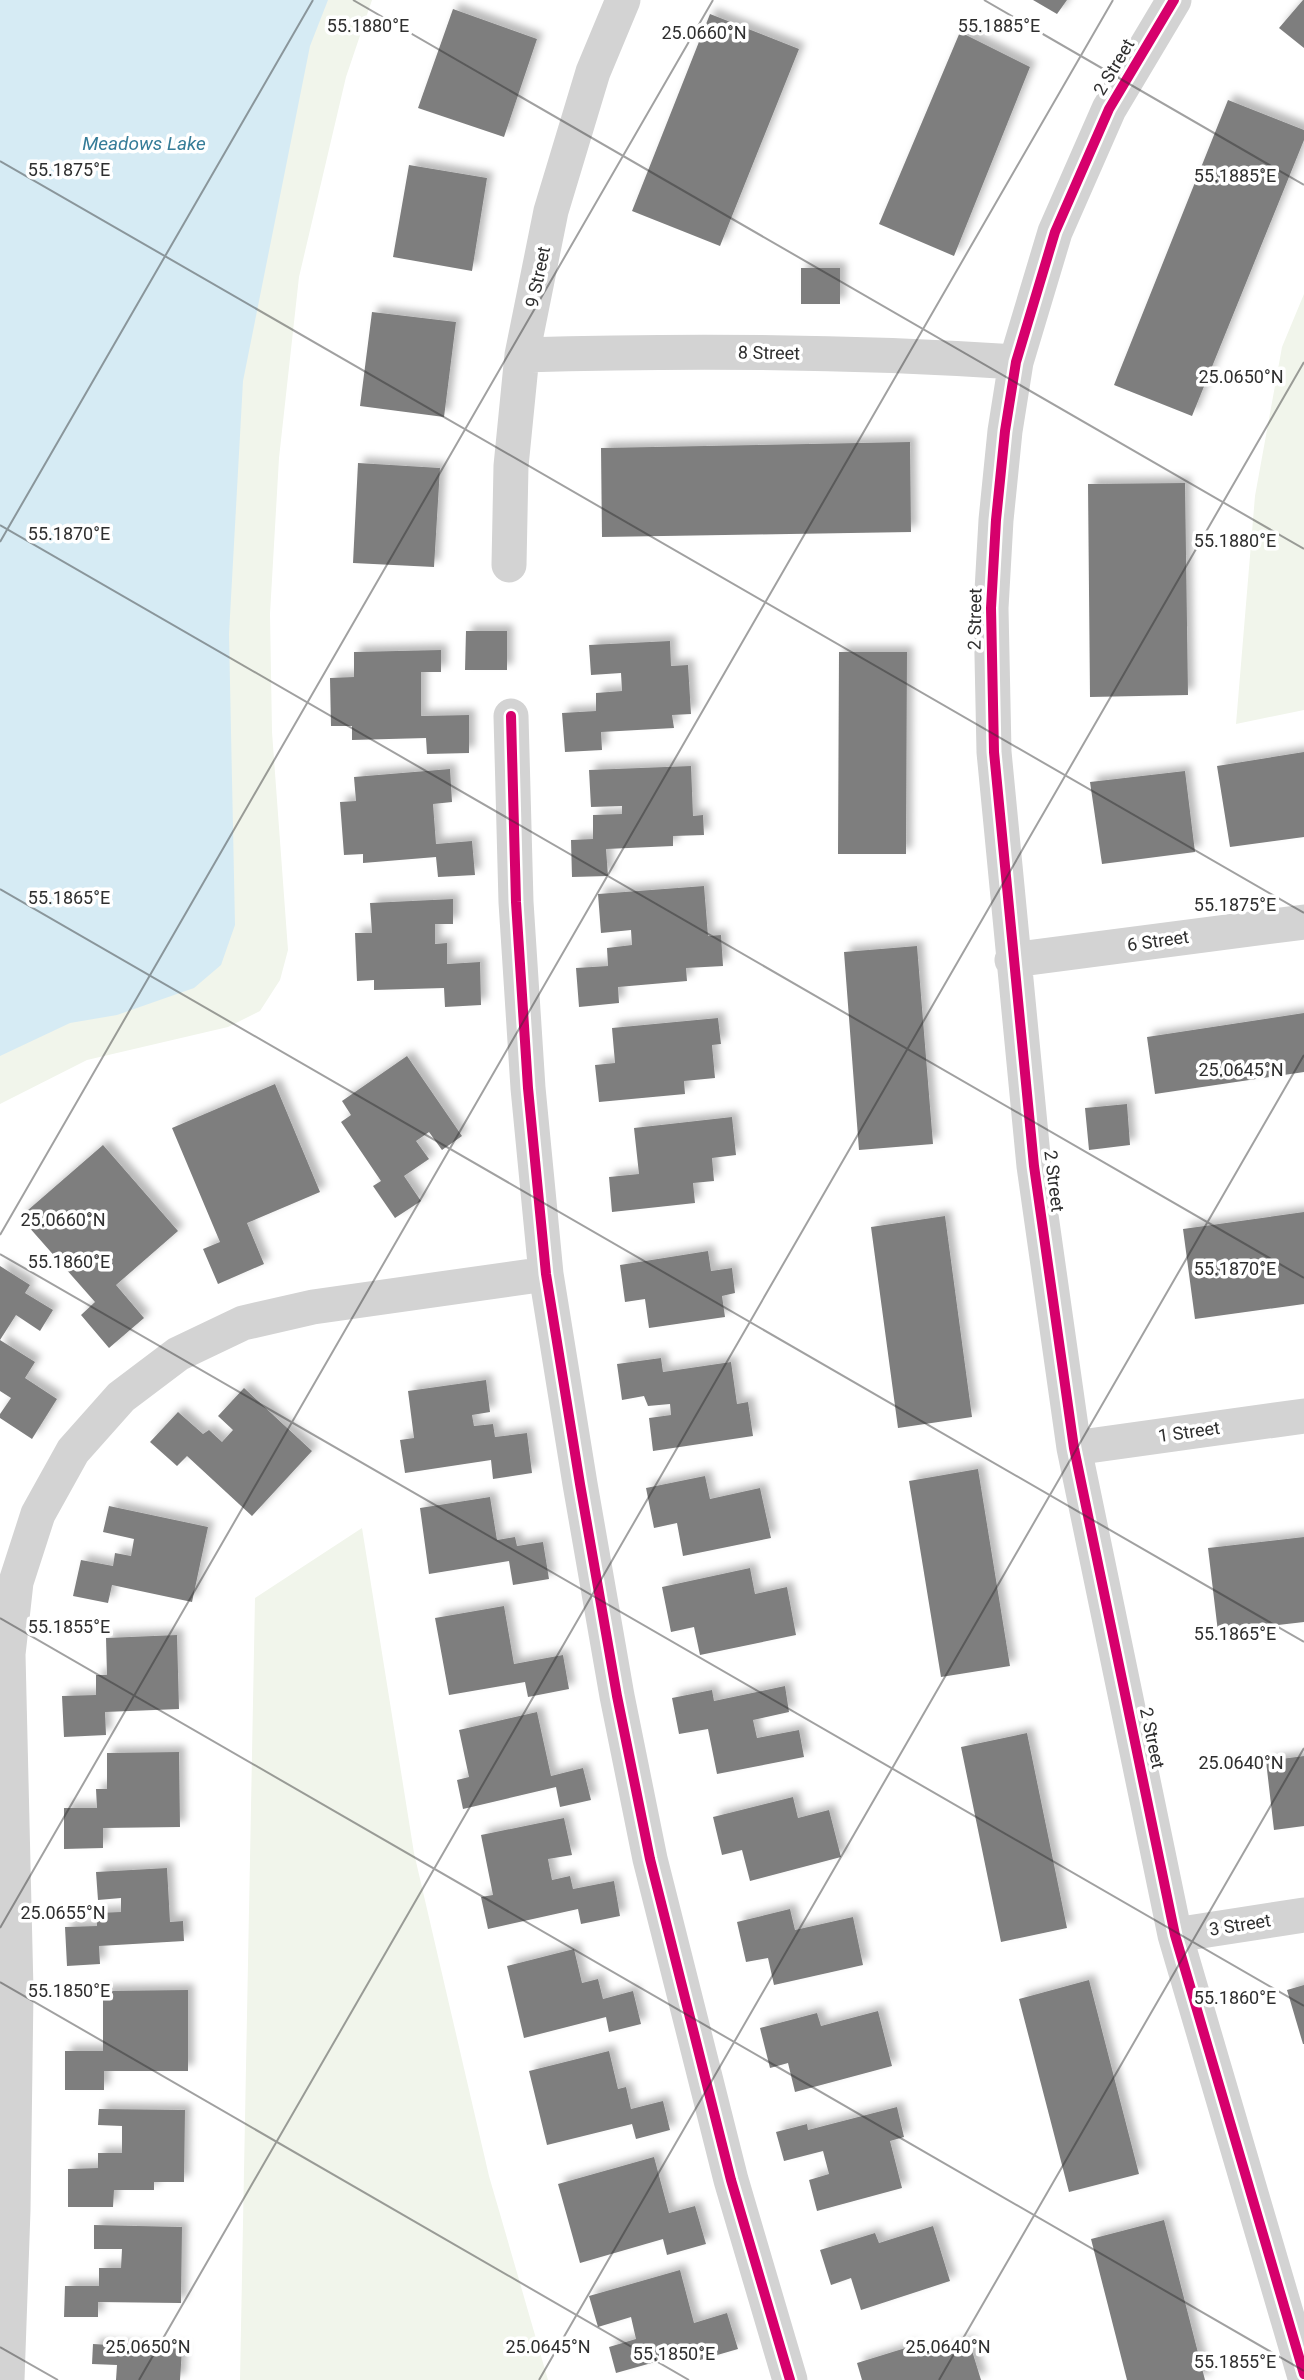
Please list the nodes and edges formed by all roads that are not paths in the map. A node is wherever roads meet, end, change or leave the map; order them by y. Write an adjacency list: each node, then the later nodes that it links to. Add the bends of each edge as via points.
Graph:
1 (623, 0): 3 (street, 9 Street, via 593,72 551,211)
2 (1174, 0): 4 (street, 2 Street, via 1108,109 1055,232)
3 (522, 355): 4 (street, 8 Street, via 659,351 901,354); 5 (street, 9 Street, via 511,466)
4 (1016, 362): 8 (street, 2 Street, via 1005,431 991,608 993,752)
5 (509, 565)
6 (511, 716): 9 (street, via 516,902)
7 (1304, 922): 8 (street, 6 Street)
8 (1012, 960): 11 (street, 2 Street, via 1034,1166)
9 (546, 1274): 15 (street, via 313,1307 243,1324 178,1354 121,1397 73,1451 38,1514 16,1582 8,1654 16,1991); 16 (street, via 617,1696 650,1859 731,2180)
10 (1304, 1416): 11 (street, 1 Street)
11 (1074, 1448): 13 (street, 2 Street)
12 (1304, 1915): 13 (street, 3 Street)
13 (1175, 1935): 14 (street, 2 Street)
14 (1304, 2374)
15 (6, 2380)
16 (790, 2380)

